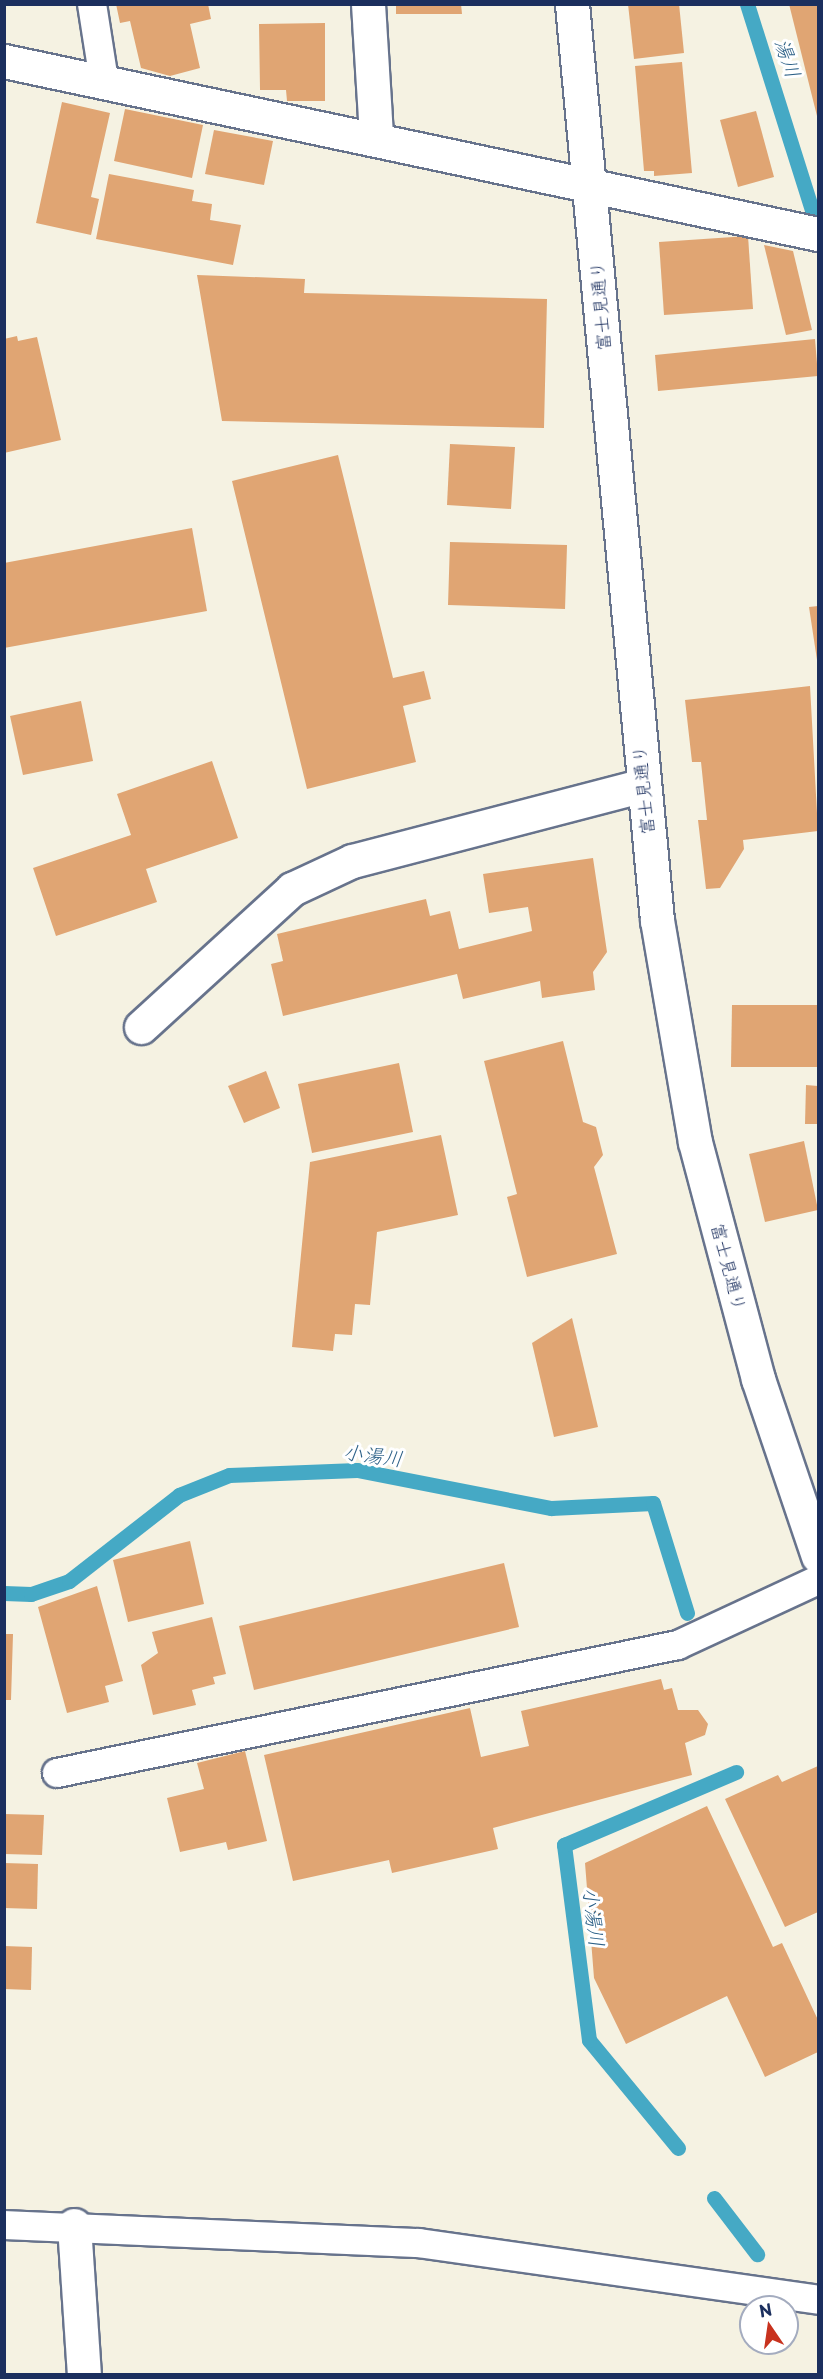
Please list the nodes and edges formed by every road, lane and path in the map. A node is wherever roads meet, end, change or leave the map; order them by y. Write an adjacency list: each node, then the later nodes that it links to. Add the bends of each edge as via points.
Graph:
1 (92, 4): 5 (lane)
2 (368, 4): 6 (street)
3 (572, 4): 7 (street, 富士見通り)
4 (4, 61): 5 (street)
5 (104, 81): 6 (street)
6 (376, 136): 7 (street)
7 (590, 189): 8 (street); 9 (street, 富士見通り)
8 (808, 232)
9 (643, 785): 10 (street, via 352,861 292,889); 11 (street, 富士見通り, via 657,920 695,1142 758,1380)
10 (141, 1027)
11 (819, 1556)
12 (819, 1580): 13 (lane, via 678,1645)
13 (57, 1773)
14 (4, 2225): 15 (lane)
15 (74, 2226): 16 (lane, via 419,2243); 17 (street)
16 (819, 2300)
17 (84, 2374)

